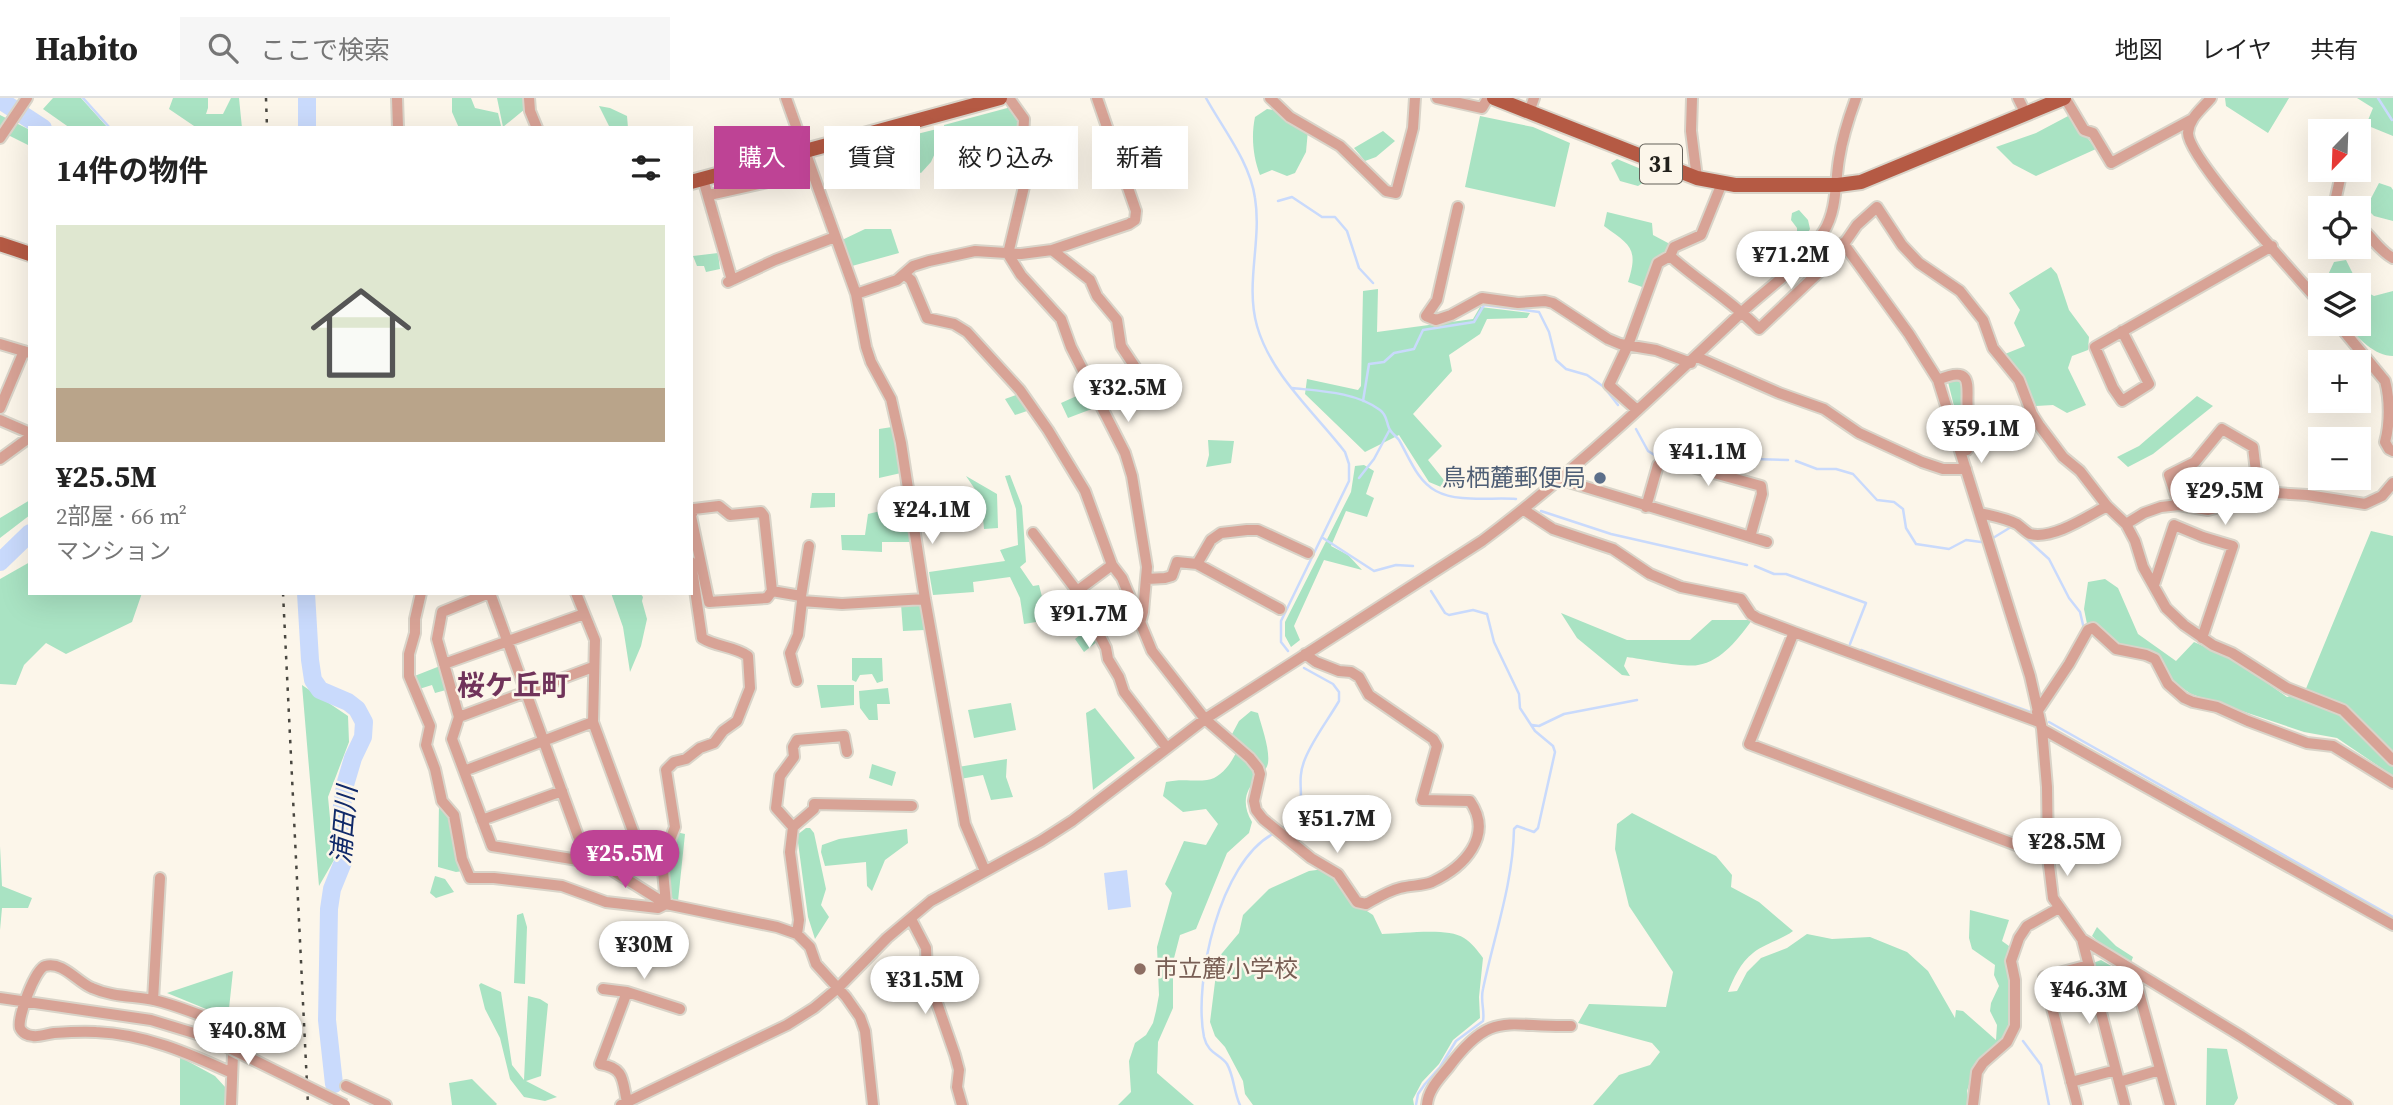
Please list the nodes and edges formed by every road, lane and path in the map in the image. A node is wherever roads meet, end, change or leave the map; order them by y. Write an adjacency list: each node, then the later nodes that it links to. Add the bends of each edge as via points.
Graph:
1 (27, 98): 24 (street)
2 (397, 98): 21 (street)
3 (529, 98): 22 (street)
4 (786, 98): 23 (street)
5 (1000, 98): 25 (main road)
6 (1009, 98): 41 (street, via 1024,119 1022,159 1027,174)
7 (1097, 98): 39 (street, via 1136,211 1135,220)
8 (1270, 98): 9 (street, via 1290,117 1340,146 1386,191 1396,193 1413,128)
9 (1415, 98)
10 (1437, 98): 11 (street, via 1482,108)
11 (1488, 98)
12 (1494, 98): 18 (main road, 31)
13 (1692, 98): 27 (street)
14 (1856, 98): 30 (street, via 1839,160)
15 (2018, 98): 19 (street)
16 (2064, 98): 19 (main road, 31); 20 (street, via 2084,130 2094,133 2111,163)
17 (2211, 98): 20 (street)
18 (1531, 105): 27 (main road, 31)
19 (2026, 114): 30 (main road, 31, via 1861,181)
20 (2191, 120): 38 (street, via 2189,142 2206,169)
21 (398, 126)
22 (536, 126)
23 (796, 126)
24 (1, 136)
25 (810, 156)
26 (810, 166): 34 (street)
27 (1697, 178): 29 (main road, 31)
28 (697, 181): 32 (street)
29 (1722, 183): 30 (main road, 31); 42 (street, via 1702,235 1674,247)
30 (1838, 185): 47 (street, via 1826,229 1805,258)
31 (736, 189): 32 (street)
32 (709, 195): 34 (street, via 730,281)
33 (1458, 206): 51 (street, via 1437,300 1426,316 1436,320 1451,316 1482,298 1545,301 1608,340)
34 (835, 237): 46 (street)
35 (2371, 238): 43 (street)
36 (1843, 243): 47 (street, via 1835,257 1768,323 1759,329); 54 (street); 69 (street, via 1877,207 1902,245 1919,263 1960,291 1983,320 1993,348 2019,380 2039,425)
37 (0, 244): 40 (main road)
38 (2272, 246): 45 (street); 48 (street)
39 (1052, 250): 41 (street); 55 (street, via 1090,279 1097,296 1117,320 1121,346)
40 (28, 253)
41 (1008, 254): 44 (street, via 961,253 914,266); 84 (street, via 1061,319 1125,453)
42 (1671, 256): 47 (street); 51 (street, via 1658,264)
43 (2393, 258)
44 (905, 275): 46 (street); 82 (street, via 927,318 967,332 1020,390 1085,491)
45 (2308, 289)
46 (856, 294): 92 (street, via 866,347 891,399 901,443)
47 (1743, 312): 53 (street)
48 (2122, 331): 48 (street, via 2095,347 2122,401 2149,384)
49 (2348, 336): 61 (street, via 2385,381 2385,442)
50 (0, 344): 52 (street)
51 (1628, 345): 53 (street); 57 (street, via 1609,385)
52 (27, 352): 56 (street)
53 (1694, 360): 57 (street); 64 (street, via 1824,409 1859,433 1922,462)
54 (1938, 380): 62 (street); 62 (street, via 1957,375 1969,385 1973,439)
55 (1147, 386)
56 (0, 408)
57 (1637, 410): 65 (street)
58 (0, 420): 59 (street)
59 (28, 434)
60 (28, 437): 63 (street)
61 (2393, 451)
62 (1961, 452): 64 (street)
63 (0, 459)
64 (1966, 469): 73 (street)
65 (1559, 480): 70 (street); 71 (street)
66 (2393, 483): 67 (street, via 2382,496 2365,504 2306,495)
67 (2259, 496): 68 (street, via 2208,510); 68 (street, via 2253,447 2222,429 2195,462 2169,475)
68 (2179, 505): 74 (street, via 2144,513)
69 (2107, 506): 73 (street, via 2048,533 2029,534 2003,518); 74 (street)
70 (1646, 507): 77 (street); 77 (street, via 1658,465 1667,460 1761,486)
71 (1524, 510): 97 (street, via 1553,528 1613,549 1650,574 1681,587 1741,599 1751,614); 100 (street)
72 (693, 511): 86 (street, via 719,506 730,515 761,512)
73 (1980, 513): 107 (street, via 2030,676)
74 (2126, 524): 85 (street)
75 (693, 526): 86 (street, via 709,602 767,598)
76 (1034, 533): 87 (street)
77 (1750, 537): 78 (street)
78 (1767, 542)
79 (809, 546): 93 (street)
80 (1308, 553): 81 (street, via 1258,530 1247,530 1221,533 1210,540)
81 (1197, 564): 84 (street, via 1177,562 1172,576); 94 (street)
82 (1112, 565): 87 (street); 96 (street)
83 (693, 576): 123 (street, via 702,638 748,656 750,688 740,716 714,743 666,770 676,827 662,860)
84 (1147, 579): 96 (street)
85 (2154, 585): 98 (street, via 2166,608); 98 (street, via 2174,525 2234,546)
86 (772, 591): 93 (street)
87 (1077, 591): 110 (street, via 1124,692)
88 (421, 595): 123 (street, via 409,654 410,682 430,726 426,745 442,801 454,815 462,859 471,878 562,886 619,905 650,909)
89 (484, 595): 101 (street, via 442,612 437,639)
90 (490, 595): 99 (street)
91 (577, 595): 95 (street)
92 (925, 598): 93 (street, via 842,604); 121 (street, via 965,824)
93 (801, 599): 103 (street, via 798,635 790,653)
94 (1280, 609)
95 (584, 614): 99 (street); 102 (street, via 595,640)
96 (1140, 622): 106 (street, via 1152,651)
97 (1794, 632): 107 (street); 120 (street, via 1749,744)
98 (2202, 638): 112 (street, via 2287,688 2343,709)
99 (506, 642): 101 (street); 104 (street)
100 (1305, 654): 106 (street); 106 (street, via 1359,677 1369,695 1433,739 1437,746 1422,800 1470,801 1477,811 1480,823 1472,852 1433,882 1391,890 1366,904 1357,902 1338,874 1256,810 1258,768)
101 (444, 664): 105 (street)
102 (593, 667): 104 (street); 108 (street)
103 (796, 681)
104 (525, 693): 105 (street); 109 (street)
105 (458, 717): 113 (street, via 452,739)
106 (1205, 719): 110 (street)
107 (2039, 721): 114 (street, via 2092,628 2116,649 2155,659 2168,684 2184,698 2307,743 2333,746); 120 (street, via 2047,787); 126 (street)
108 (593, 722): 109 (street); 119 (street, via 634,834)
109 (543, 741): 113 (street); 115 (street)
110 (1167, 748): 121 (street, via 1072,821)
111 (847, 752): 118 (street, via 844,736 797,740 794,757 780,776 776,807)
112 (2393, 760)
113 (464, 771): 117 (street)
114 (2393, 783)
115 (562, 791): 117 (street); 119 (street)
116 (912, 806): 118 (street, via 814,804)
117 (482, 820): 119 (street, via 492,846 578,860)
118 (793, 827): 127 (street, via 790,852)
119 (587, 853): 123 (street)
120 (2048, 857): 124 (street, via 2053,898)
121 (985, 871): 125 (street, via 931,901)
122 (160, 878): 135 (street)
123 (666, 904): 127 (street)
124 (2059, 908): 128 (street); 153 (street, via 2027,926 2013,951 2015,1026 2012,1036 1978,1072)
125 (911, 919): 131 (street); 151 (street, via 926,948 927,974 955,1055)
126 (2393, 925)
127 (797, 934): 131 (street)
128 (2082, 939): 129 (street); 130 (street)
129 (2089, 965): 139 (street); 143 (street, via 2044,977)
130 (2133, 971): 140 (street); 156 (street)
131 (838, 988): 145 (street, via 787,1025); 150 (street, via 865,1031)
132 (603, 989): 133 (street)
133 (627, 992): 137 (street); 145 (street, via 600,1064 621,1072)
134 (0, 998): 136 (street)
135 (153, 1000): 136 (street, via 118,997 89,987 67,970 45,966 38,971); 141 (street, via 234,1028)
136 (25, 1002): 141 (street, via 20,1028 31,1037 96,1031 136,1036); 148 (street, bridge, via 151,1020 207,1037)
137 (680, 1009)
138 (1571, 1026): 152 (street, via 1505,1024 1486,1028 1461,1049 1429,1093)
139 (2116, 1070): 142 (street); 143 (street)
140 (2160, 1070): 142 (street); 155 (street)
141 (232, 1073): 147 (street)
142 (2119, 1082): 154 (street)
143 (2071, 1083): 146 (street)
144 (346, 1086): 149 (street)
145 (624, 1103)
146 (2077, 1104)
147 (231, 1105)
148 (345, 1105)
149 (386, 1105)
150 (873, 1105)
151 (962, 1105)
152 (1427, 1105)
153 (1973, 1105)
154 (2126, 1105)
155 (2170, 1105)
156 (2347, 1105)

